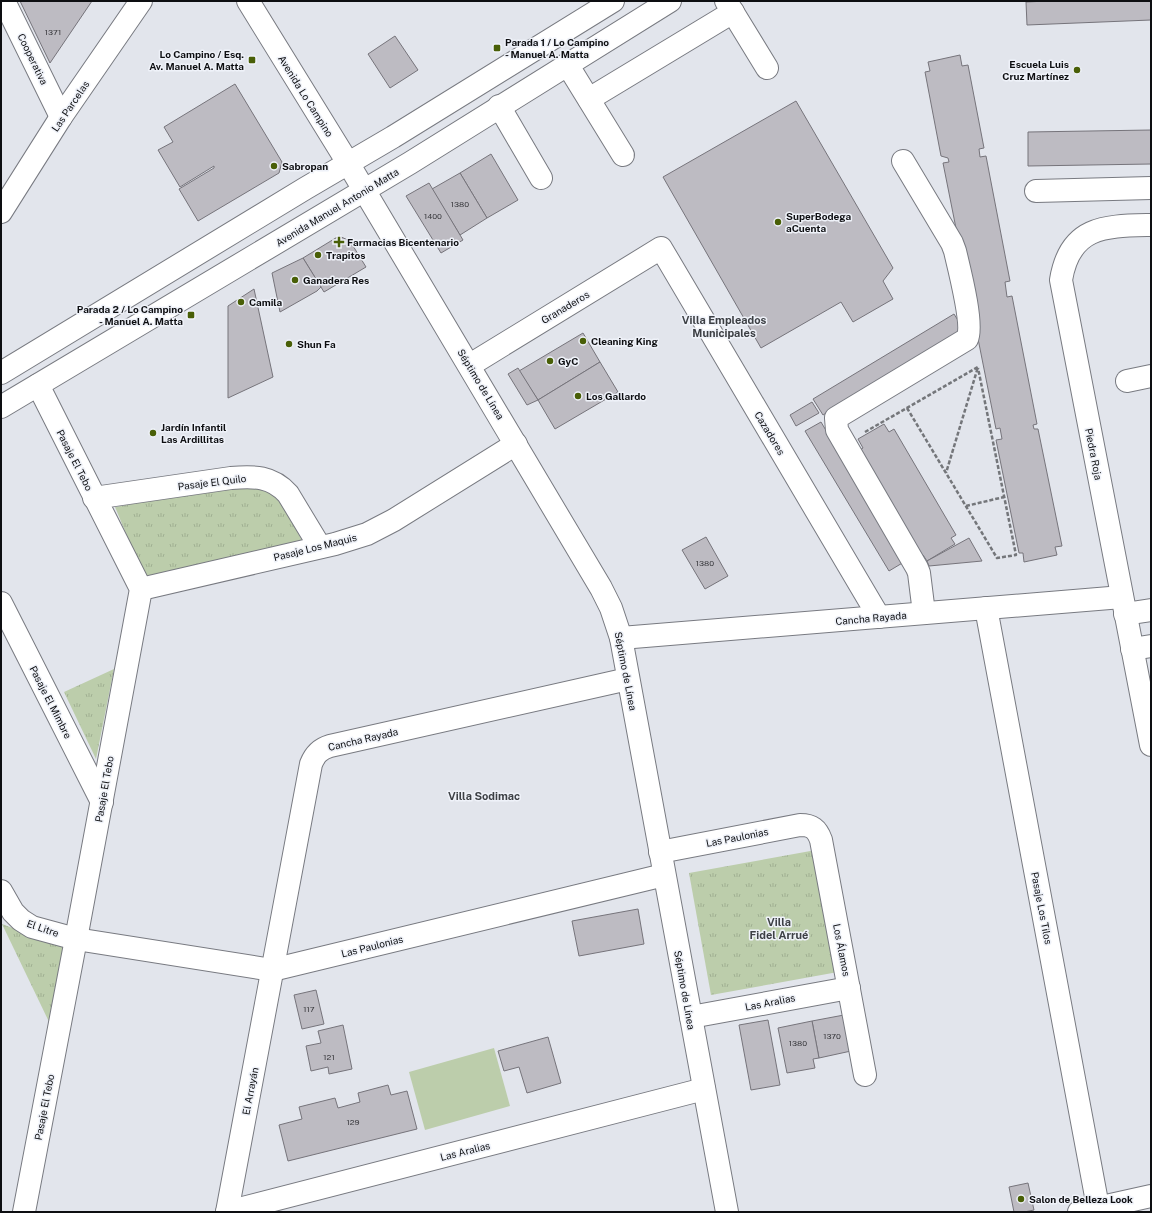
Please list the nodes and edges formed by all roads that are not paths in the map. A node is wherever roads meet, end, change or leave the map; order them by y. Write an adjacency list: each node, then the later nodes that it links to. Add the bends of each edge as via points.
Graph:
1 (4, 1): 11 (street, Cooperativa)
2 (141, 1): 11 (street, Las Parcelas)
3 (248, 1): 14 (street, Avenida Lo Campino)
4 (613, 1): 14 (street)
5 (670, 1): 7 (street, Avenida Manuel Antonio Matta)
6 (729, 7): 8 (street); 9 (street)
7 (567, 64): 9 (street); 10 (street, Avenida Manuel Antonio Matta)
8 (767, 68)
9 (589, 99): 12 (street)
10 (499, 106): 15 (street); 17 (street, Avenida Manuel Antonio Matta)
11 (61, 117): 19 (street, Las Parcelas)
12 (623, 155)
13 (903, 161): 36 (street, via 952,243 970,330 967,339 836,418 836,424 837,430 918,568)
14 (348, 163): 17 (street, Avenida Lo Campino); 23 (street)
15 (541, 178)
16 (1151, 188): 18 (street)
17 (365, 190): 22 (street, Séptimo de Línea); 26 (street, Avenida Manuel Antonio Matta)
18 (1036, 191)
19 (1, 212)
20 (1151, 225): 33 (street, Piedra Roja, via 1107,227 1086,236 1066,258 1062,280)
21 (661, 248): 22 (street, Granaderos); 37 (street, Cazadores)
22 (470, 365): 28 (street, Séptimo de Línea)
23 (1, 373)
24 (1151, 376): 25 (street)
25 (1127, 380)
26 (38, 386): 27 (street, Avenida Manuel Antonio Matta); 29 (street, Pasaje El Tebo)
27 (1, 407)
28 (516, 444): 30 (street, Pasaje Los Maquis, via 380,527 351,539); 38 (street, Séptimo de Línea, via 601,588 611,608)
29 (94, 498): 30 (street, Pasaje El Quilo, via 231,478 268,479 288,494); 31 (street, Pasaje El Tebo)
30 (320, 547): 31 (street, Pasaje Los Maquis)
31 (141, 589): 42 (street, Pasaje El Tebo)
32 (1, 602): 42 (street, Pasaje El Mimbre)
33 (1124, 606): 34 (street, Cancha Rayada); 35 (street, Cancha Rayada); 39 (street, Piedra Roja)
34 (986, 608): 36 (street, Cancha Rayada); 54 (street, Pasaje Los Tilos)
35 (1151, 610)
36 (924, 613): 37 (street, Cancha Rayada)
37 (879, 617): 38 (street, Cancha Rayada)
38 (620, 638): 40 (street, Séptimo de Línea)
39 (1142, 648): 41 (street, Piedra Roja)
40 (628, 679): 44 (street, Séptimo de Línea); 48 (street, Cancha Rayada, via 330,746 318,752 311,764)
41 (1151, 744)
42 (102, 802): 47 (street, Pasaje El Tebo)
43 (814, 828): 44 (street, Las Paulonias, via 800,825); 49 (street, Los Álamos, via 821,840)
44 (660, 852): 45 (street, Séptimo de Línea)
45 (664, 875): 48 (street, Las Paulonias); 50 (street, Séptimo de Línea)
46 (1, 891): 47 (street, El Litre, via 13,912 21,920 32,927)
47 (76, 939): 48 (street, Las Paulonias); 55 (street, Pasaje El Tebo)
48 (272, 970): 56 (street, El Arrayán)
49 (849, 988): 50 (street, Las Aralias); 51 (street, Los Álamos)
50 (690, 1017): 52 (street, Séptimo de Línea)
51 (865, 1075)
52 (704, 1089): 56 (street, Las Aralias); 57 (street, Séptimo de Línea)
53 (1151, 1196): 54 (street)
54 (1088, 1210)
55 (24, 1212)
56 (227, 1212)
57 (727, 1212)

